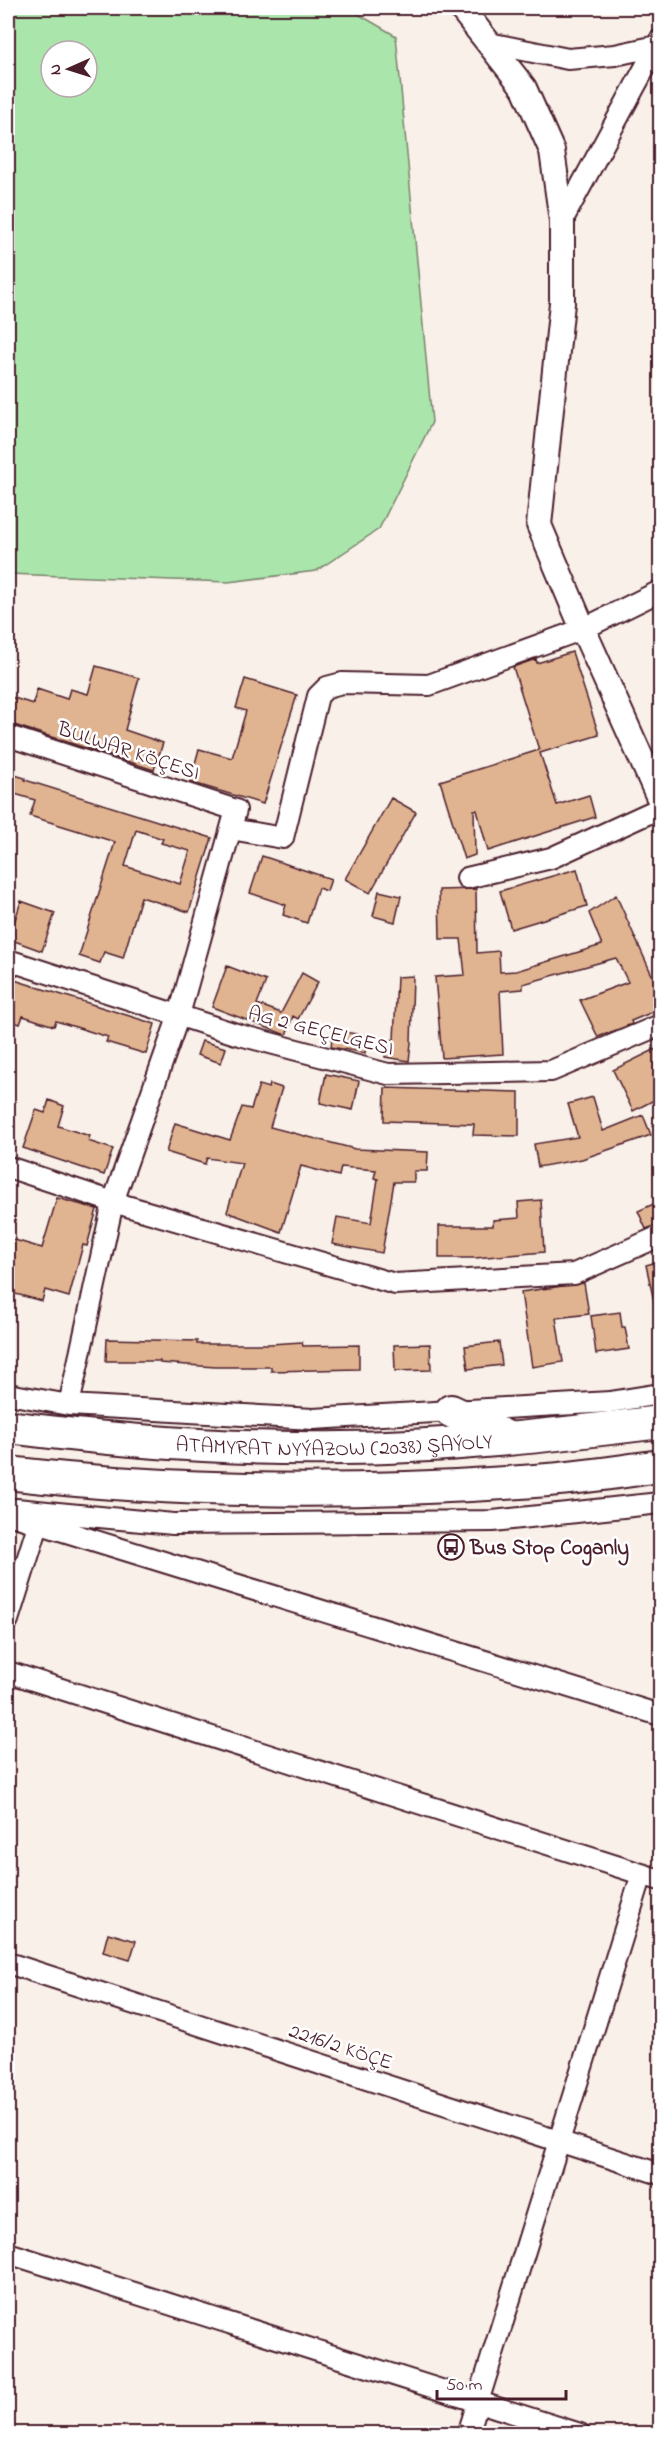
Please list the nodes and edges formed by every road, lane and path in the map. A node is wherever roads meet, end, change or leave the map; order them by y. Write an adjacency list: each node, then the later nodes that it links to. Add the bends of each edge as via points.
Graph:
1 (461, 8): 3 (street)
2 (659, 43): 3 (street, via 615,55 568,59); 4 (street)
3 (489, 44): 4 (street, via 524,88 552,152)
4 (562, 221): 6 (street, via 562,303 539,525)
5 (660, 591): 6 (street)
6 (583, 629): 8 (street); 10 (street, via 429,685 342,683 327,687 318,696 283,838)
7 (8, 736): 10 (street, BULWAR KÖÇESI, via 236,810)
8 (660, 800)
9 (660, 808): 11 (street, via 551,858)
10 (231, 829): 13 (street)
11 (467, 878)
12 (8, 960): 13 (street, AG 2 GEÇELGESI)
13 (179, 1015): 14 (street, AG 2 GEÇELGESI, via 388,1074 551,1071); 16 (street)
14 (660, 1025)
15 (8, 1167): 16 (street)
16 (113, 1202): 17 (street, via 395,1284 574,1274); 20 (street)
17 (660, 1236)
18 (8, 1394): 20 (street)
19 (660, 1394): 21 (street, via 610,1402)
20 (69, 1405): 21 (street, via 313,1419)
21 (451, 1412): 24 (main road)
22 (660, 1422): 24 (main road, ATAMYRAT NYÝAZOW (2038) ŞAÝOLY)
23 (8, 1427): 24 (main road, ATAMYRAT NYÝAZOW (2038) ŞAÝOLY, via 262,1447 344,1448)
24 (512, 1440)
25 (660, 1466): 26 (main road, ATAMYRAT NYÝAZOW (2038) ŞAÝOLY, via 549,1480 334,1491 232,1489)
26 (8, 1473)
27 (660, 1503): 28 (street, via 493,1521 184,1524)
28 (8, 1512): 29 (street)
29 (38, 1525): 30 (street); 32 (street)
30 (8, 1620)
31 (8, 1672): 33 (street)
32 (660, 1715)
33 (651, 1877): 35 (street)
34 (8, 1963): 35 (street, 2216/2 KÖÇE)
35 (559, 2141): 36 (street, 2216/2 KÖÇE); 38 (street)
36 (660, 2174)
37 (8, 2253): 38 (street)
38 (478, 2402): 39 (street); 40 (street)
39 (468, 2433)
40 (580, 2433)

